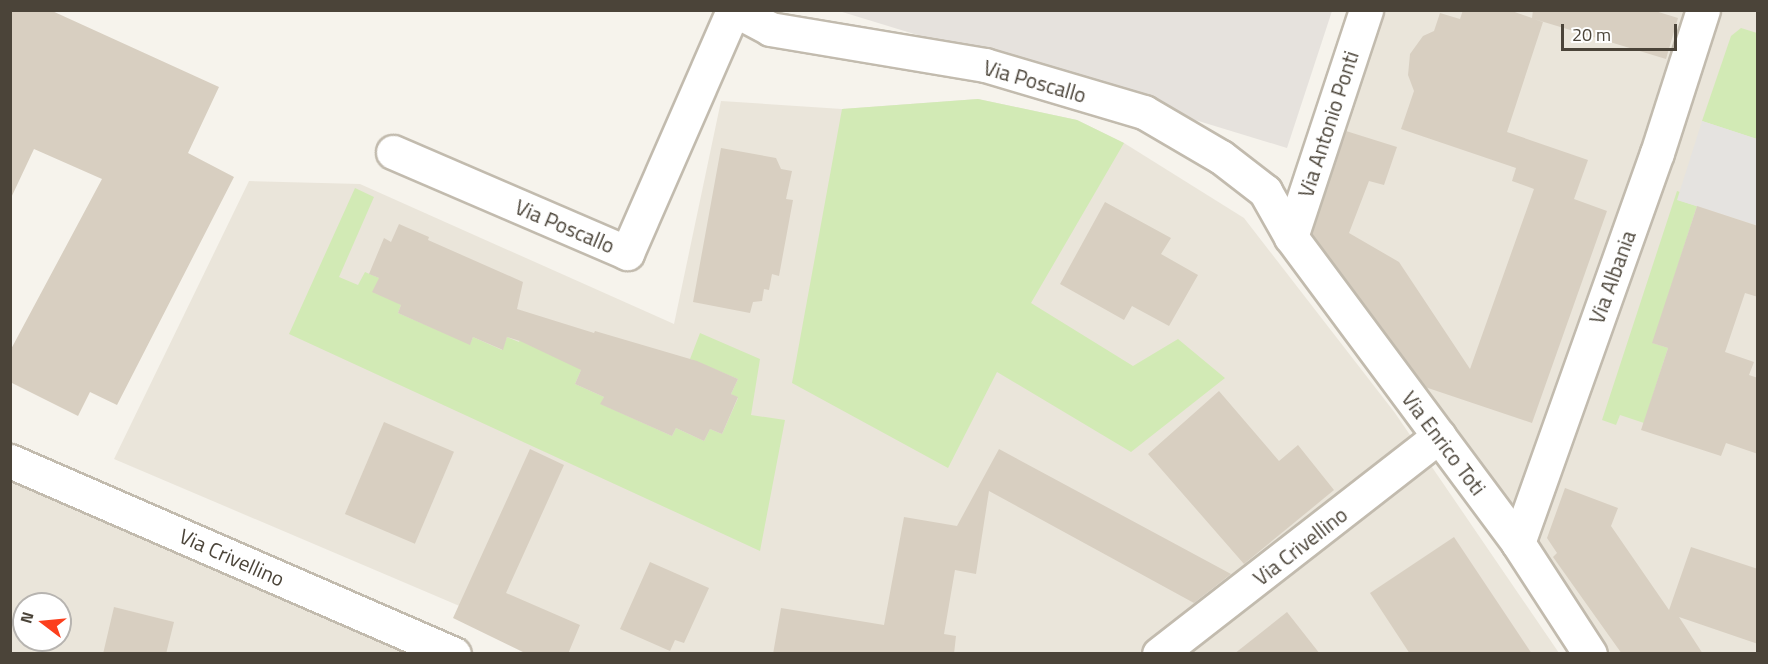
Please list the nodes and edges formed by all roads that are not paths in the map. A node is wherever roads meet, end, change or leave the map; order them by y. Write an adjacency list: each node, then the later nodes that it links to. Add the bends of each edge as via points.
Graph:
1 (734, 10): 4 (street, Via Poscallo, via 627,253); 5 (street, Via Poscallo, via 770,29 985,65 1144,112 1221,157 1265,190)
2 (1366, 10): 5 (street, Via Antonio Ponti)
3 (1703, 10): 8 (street, Via Albania, via 1657,153)
4 (393, 152)
5 (1291, 237): 6 (street, Via Enrico Toti)
6 (1439, 436): 8 (street, Via Enrico Toti); 10 (street, Via Crivellino)
7 (10, 461): 9 (street, Via Crivellino)
8 (1518, 543): 11 (street, Via Enrico Toti)
9 (454, 654)
10 (1159, 654)
11 (1590, 654)

